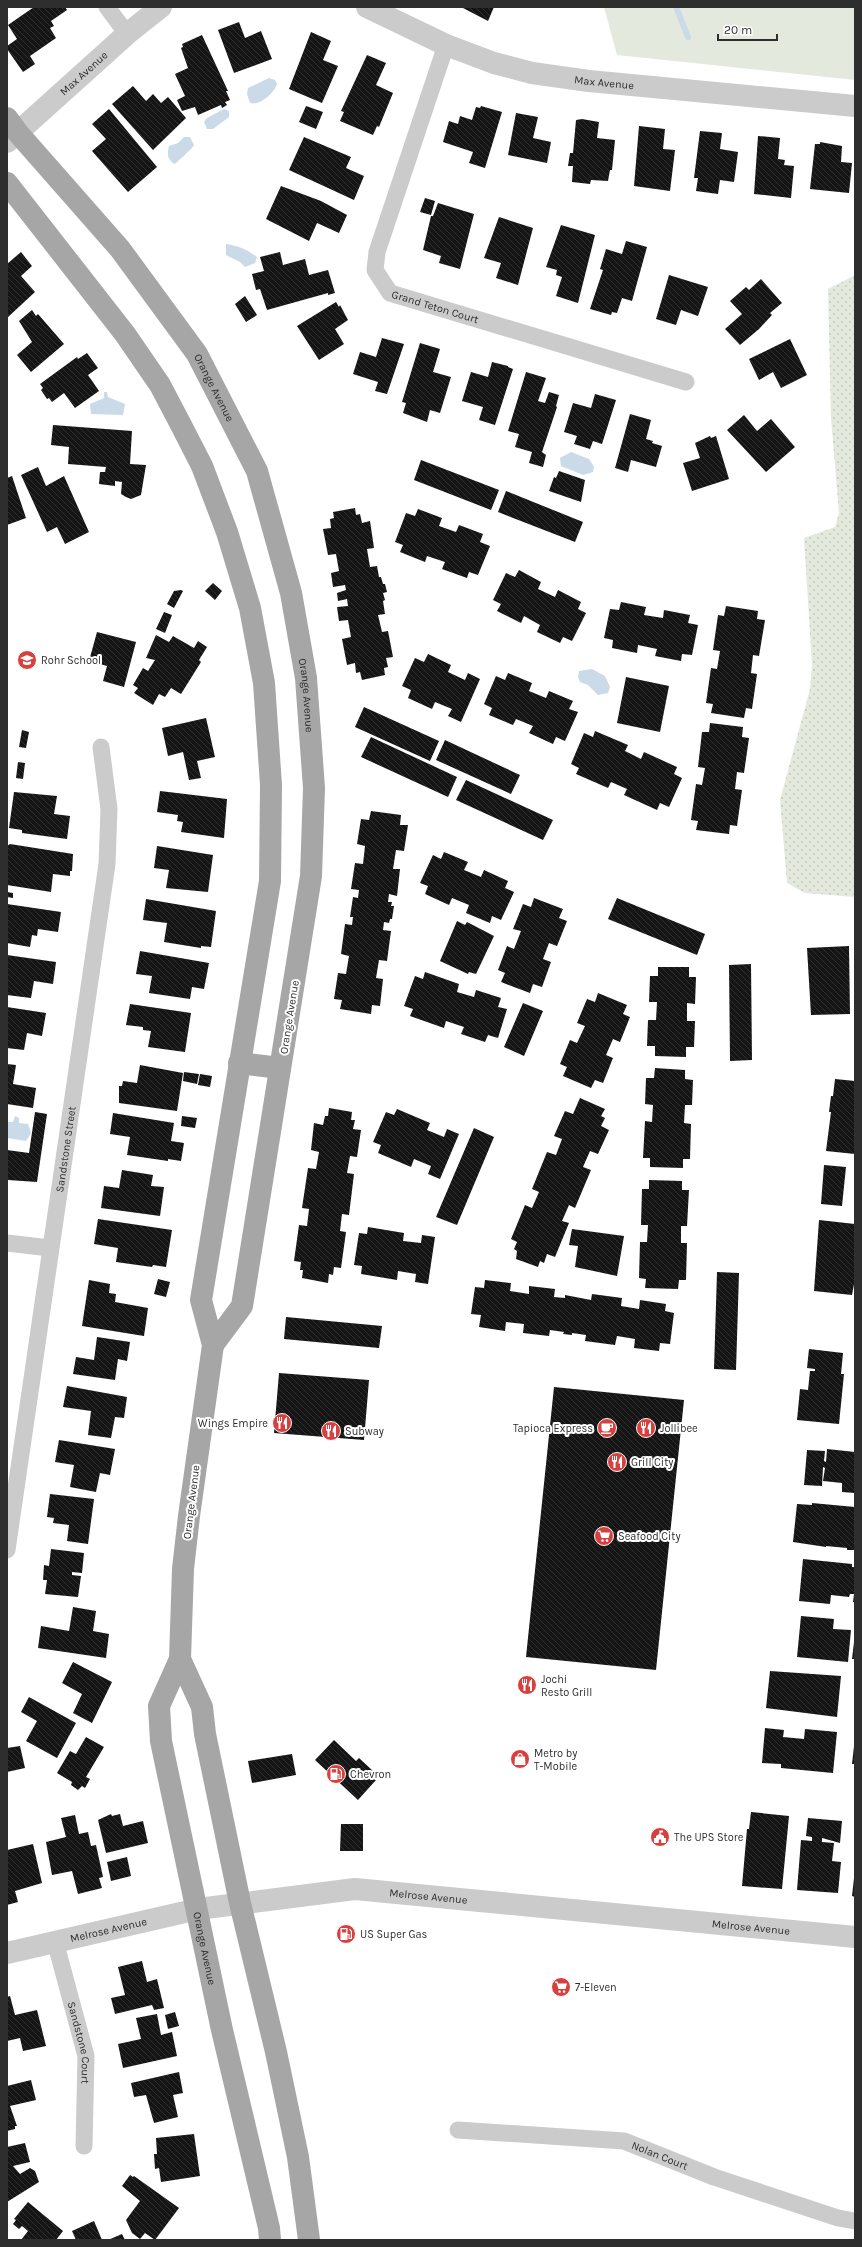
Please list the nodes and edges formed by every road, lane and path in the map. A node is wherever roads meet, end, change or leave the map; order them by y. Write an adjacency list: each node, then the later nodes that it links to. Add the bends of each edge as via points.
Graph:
1 (106, 7): 4 (street)
2 (161, 7): 4 (street, Max Avenue)
3 (367, 7): 5 (street, Max Avenue)
4 (128, 34): 7 (street, Max Avenue)
5 (446, 45): 6 (street, Max Avenue, via 509,68 560,77); 9 (street, Grand Teton Court, via 376,252 375,270 390,293)
6 (855, 106)
7 (11, 131): 12 (main road, Orange Avenue, via 120,249 197,354 257,471 291,592 306,678 314,788 311,876)
8 (7, 183): 11 (main road, Orange Avenue, via 91,289 160,385 202,466 227,532 250,608 264,683 271,785 270,881)
9 (686, 382)
10 (101, 747): 14 (street, Sandstone Street, via 109,809 107,864)
11 (240, 1063): 12 (main road); 15 (main road, Orange Avenue, via 201,1300)
12 (280, 1068): 15 (main road, Orange Avenue, via 242,1306)
13 (7, 1243): 14 (street)
14 (50, 1248): 16 (street, Sandstone Street)
15 (213, 1345): 17 (main road, Orange Avenue, via 183,1569)
16 (7, 1550)
17 (180, 1659): 18 (main road, Orange Avenue, via 202,1707 205,1734); 19 (main road, Orange Avenue, via 159,1706 160,1741)
18 (240, 1903): 19 (street, Melrose Avenue); 20 (street, Melrose Avenue, via 355,1889); 27 (main road, Orange Avenue, via 298,2157)
19 (198, 1909): 21 (street, Melrose Avenue); 26 (main road, Orange Avenue, via 222,2030)
20 (855, 1937)
21 (55, 1941): 22 (street, Melrose Avenue); 24 (street, Sandstone Court, via 86,2056)
22 (7, 1953)
23 (458, 2130): 25 (street, Nolan Court, via 624,2141 714,2177 838,2218)
24 (84, 2146)
25 (855, 2221)
26 (270, 2240)
27 (309, 2240)

